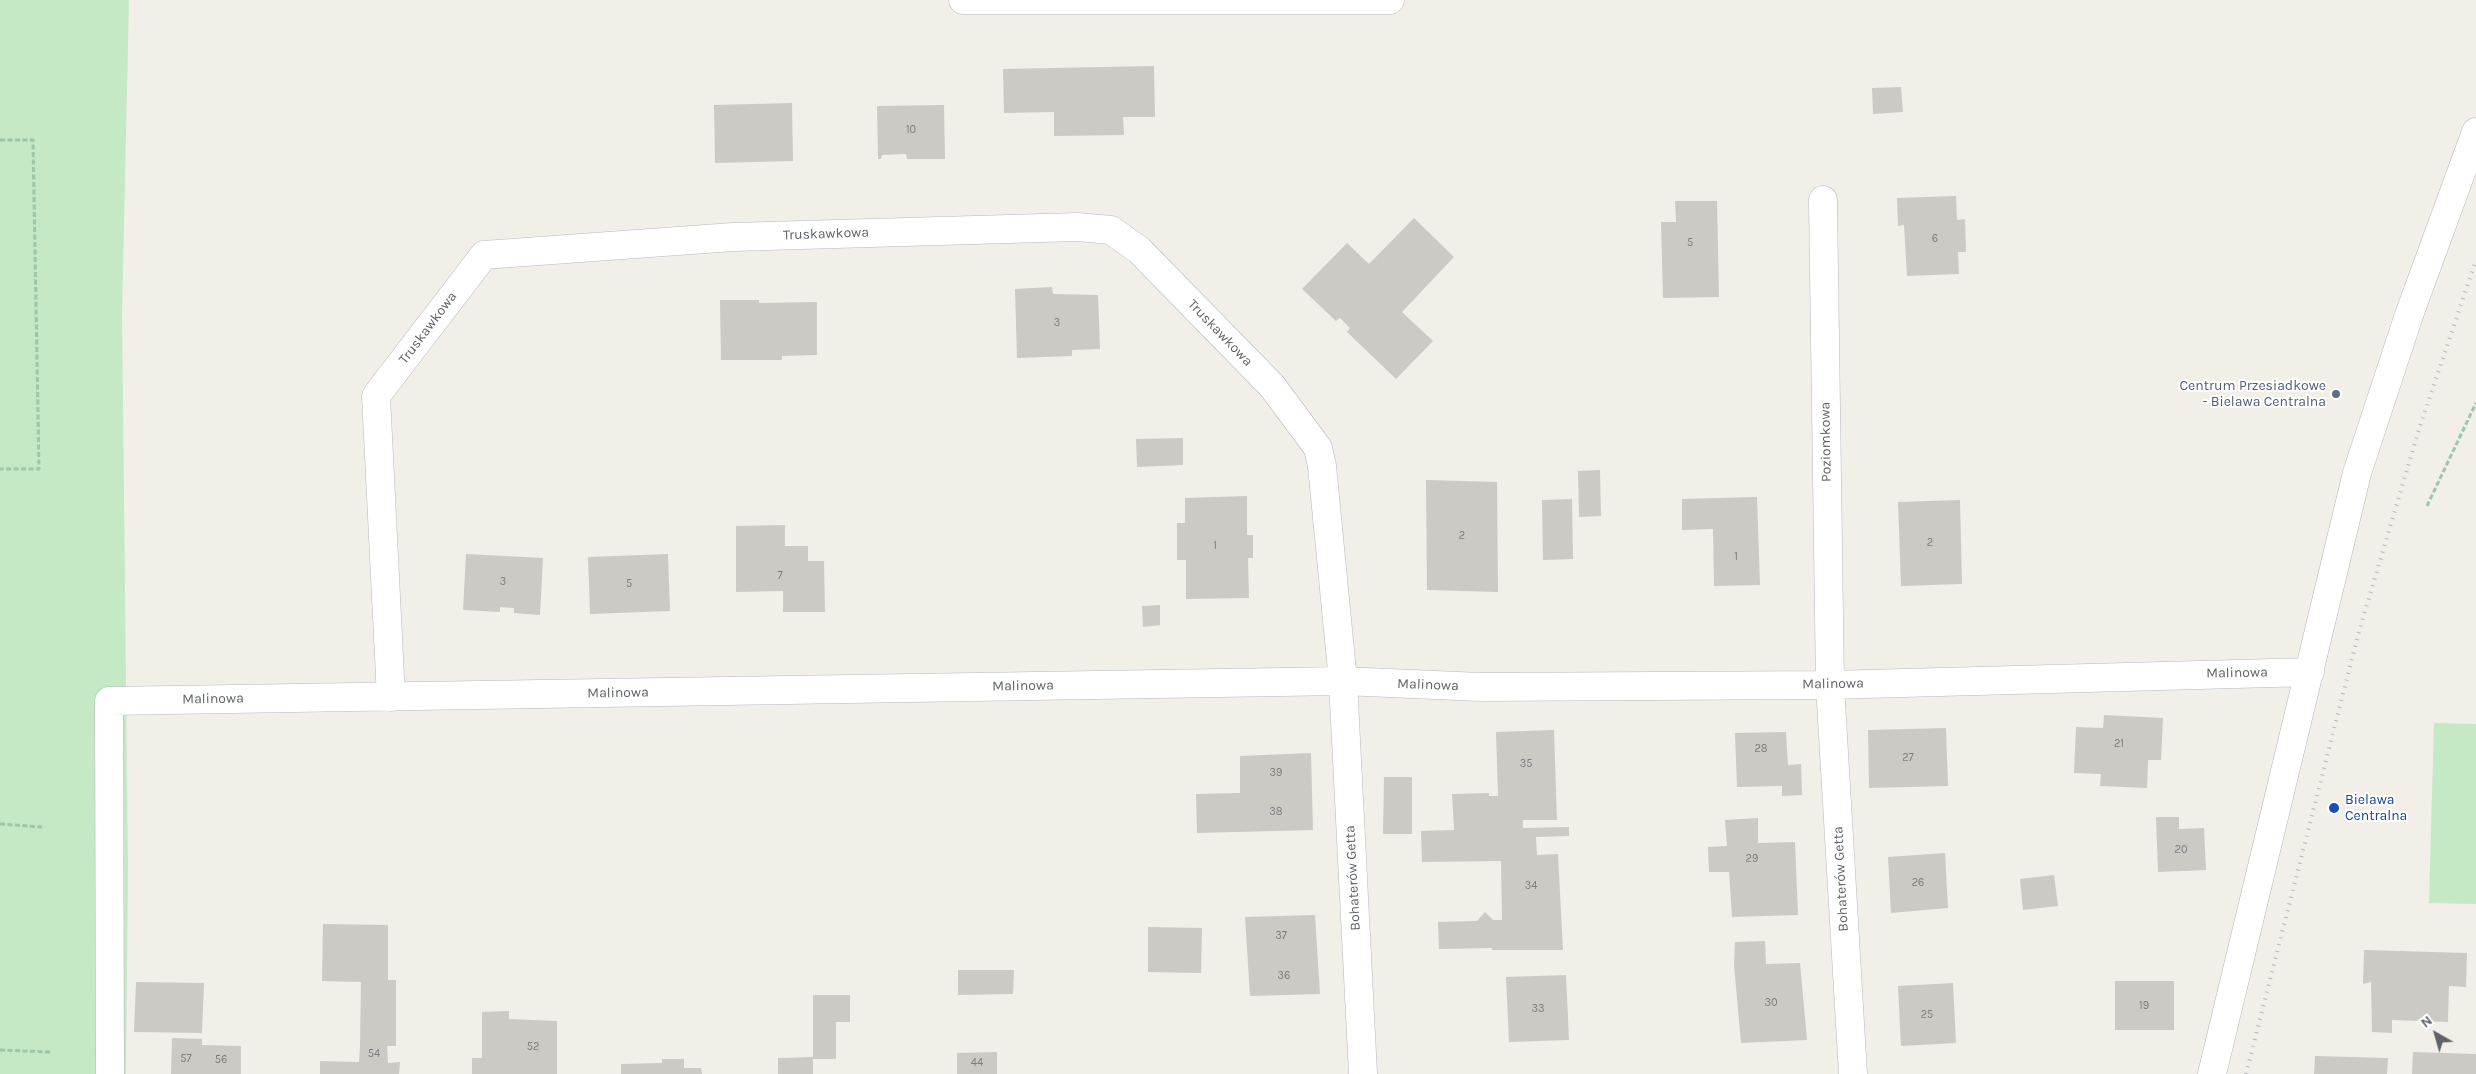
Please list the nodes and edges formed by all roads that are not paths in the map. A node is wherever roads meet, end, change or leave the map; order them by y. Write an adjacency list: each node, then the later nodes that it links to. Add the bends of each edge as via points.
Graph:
1 (962, 0): 2 (street)
2 (1390, 0)
3 (2476, 132): 5 (street, via 2409,316 2357,473)
4 (1823, 200): 7 (street, Poziomkowa)
5 (2310, 672): 7 (street, Malinowa); 12 (street)
6 (1343, 681): 7 (street, Malinowa, via 1481,687); 8 (street, Malinowa); 8 (street, Truskawkowa, via 1318,448 1272,386 1139,250 1111,230 1077,226 733,237 484,255 376,396); 10 (street, Bohaterów Getta)
7 (1830, 684): 11 (street, Bohaterów Getta)
8 (391, 697): 9 (street, Malinowa, via 108,701)
9 (110, 1074)
10 (1363, 1074)
11 (1853, 1074)
12 (2212, 1074)

